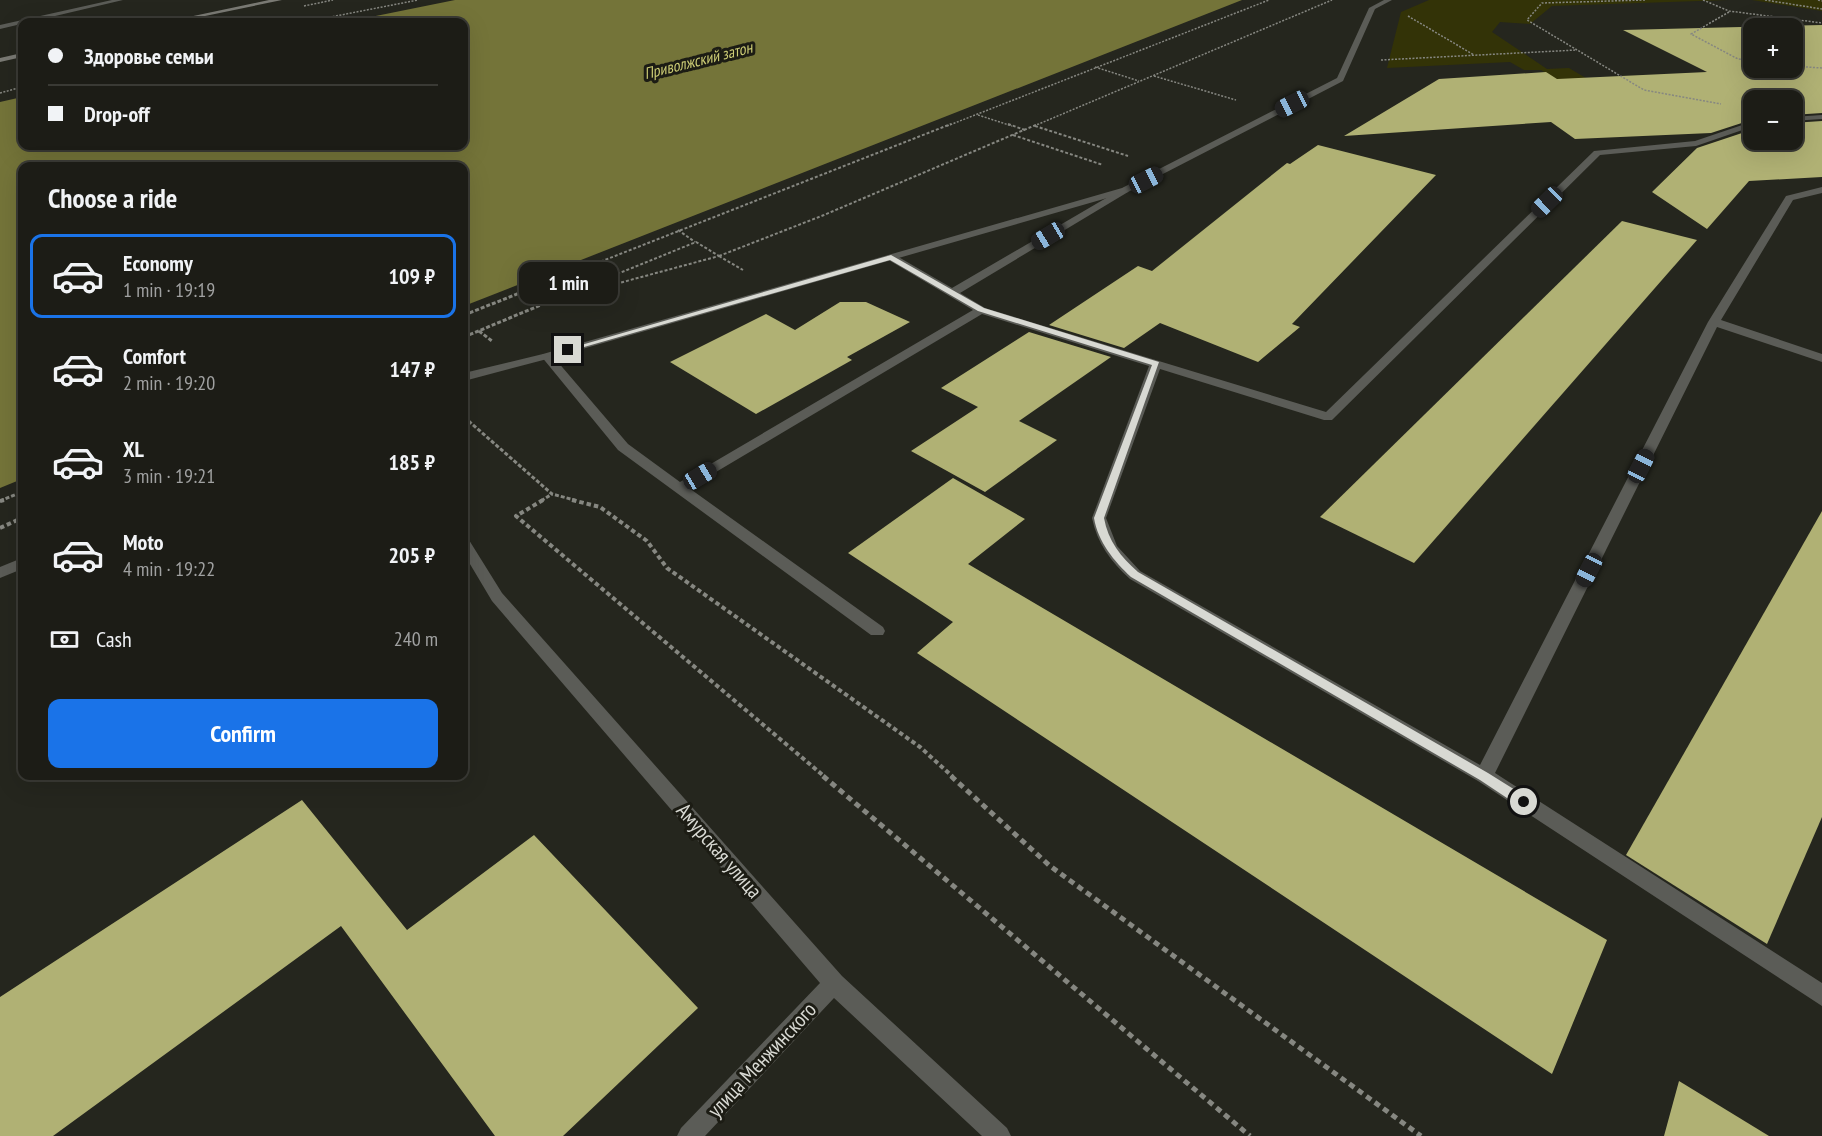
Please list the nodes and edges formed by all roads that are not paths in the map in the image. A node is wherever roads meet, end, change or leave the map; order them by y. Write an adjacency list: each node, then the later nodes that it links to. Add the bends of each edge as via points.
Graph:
1 (120, 0): 4 (street)
2 (279, 0): 6 (main road)
3 (1389, 0): 14 (street, via 1372,8 1340,79)
4 (107, 1): 5 (street)
5 (37, 18)
6 (188, 18)
7 (18, 23): 8 (street)
8 (0, 27)
9 (18, 56): 10 (main road)
10 (0, 60)
11 (1822, 117): 12 (street)
12 (1803, 118)
13 (1743, 127): 22 (street, via 1696,143 1597,153 1328,417)
14 (1125, 190): 16 (street); 17 (street)
15 (1822, 190): 19 (street, via 1789,198)
16 (891, 257): 17 (street); 20 (street)
17 (952, 293): 18 (street)
18 (981, 309): 22 (street); 24 (street)
19 (1714, 322): 21 (street); 29 (street)
20 (547, 356): 23 (street); 24 (street, via 623,447)
21 (1822, 358)
22 (1156, 364): 29 (street, via 1099,518 1101,532 1120,561 1135,574)
23 (468, 376)
24 (680, 488): 28 (street)
25 (468, 550): 30 (street, Амурская улица, via 497,597)
26 (18, 565): 27 (street)
27 (0, 573)
28 (877, 631)
29 (1484, 776): 31 (street)
30 (834, 983): 32 (street, улица Менжинского); 33 (street, Амурская улица)
31 (1822, 995)
32 (689, 1136)
33 (999, 1136)

